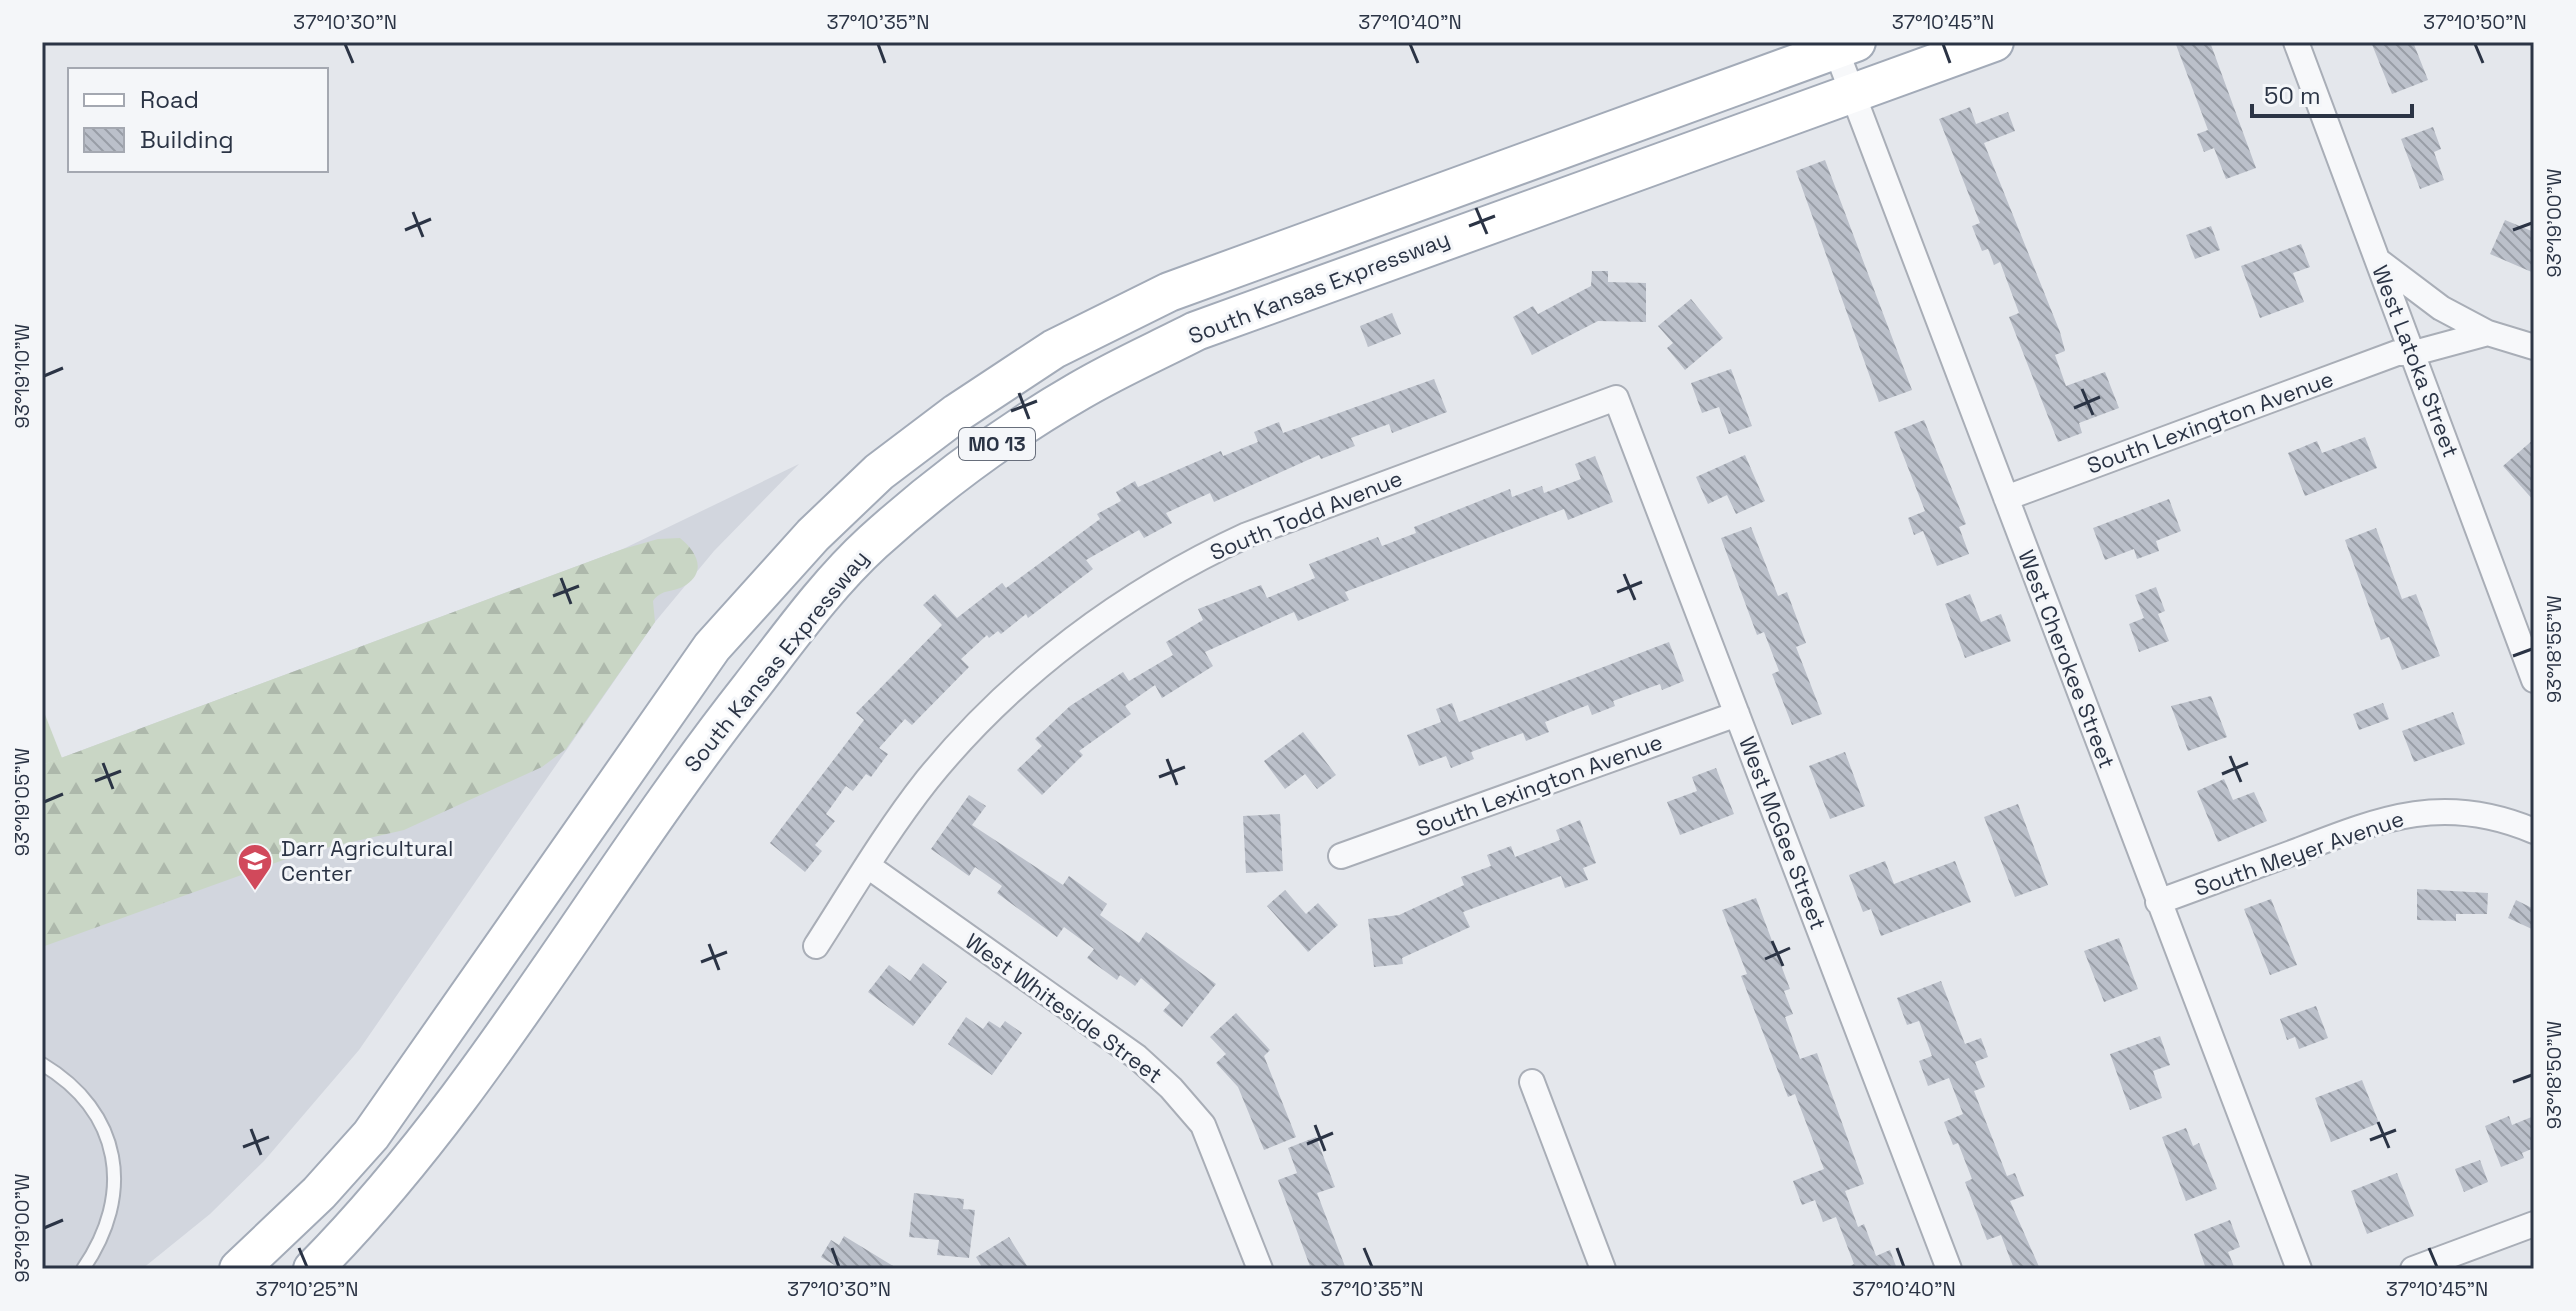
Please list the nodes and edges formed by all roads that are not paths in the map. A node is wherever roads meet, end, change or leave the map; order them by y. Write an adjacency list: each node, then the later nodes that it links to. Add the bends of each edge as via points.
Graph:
1 (1994, 42): 4 (main road, South Kansas Expressway / MO 13)
2 (2296, 42): 5 (street, West Latoka Street)
3 (1842, 44): 4 (street, West Cherokee Street); 22 (main road, South Kansas Expressway / MO 13, via 1169,292 1054,349 879,472 813,535 712,647 371,1135)
4 (1851, 91): 10 (street, West Cherokee Street); 23 (main road, South Kansas Expressway / MO 13, via 1196,331 1078,391 978,457 871,544 793,633 696,757 432,1137)
5 (2379, 261): 6 (street, via 2441,308); 8 (street, West Latoka Street)
6 (2488, 333): 7 (street); 8 (street, South Lexington Avenue)
7 (2534, 347)
8 (2414, 353): 10 (street, South Lexington Avenue, via 2397,353); 11 (street, West Latoka Street)
9 (1616, 398): 12 (street, West McGee Street); 15 (street, South Todd Avenue, via 1294,516 1165,578 1072,641 1001,701 928,780)
10 (2006, 498): 16 (street, West Cherokee Street)
11 (2534, 680)
12 (1737, 714): 14 (street, South Lexington Avenue); 26 (street, West McGee Street)
13 (2534, 831): 16 (street, South Meyer Avenue, via 2470,812 2407,814)
14 (1341, 856)
15 (868, 866): 17 (street, South Todd Avenue); 24 (street, West Whiteside Street, via 1137,1057 1171,1088 1203,1125)
16 (2158, 902): 27 (street, West Cherokee Street)
17 (816, 946)
18 (42, 1064): 21 (lane, via 69,1080 96,1112 112,1150 115,1192 105,1233)
19 (1532, 1082): 25 (street)
20 (2534, 1224): 28 (street)
21 (83, 1269)
22 (239, 1269)
23 (313, 1269)
24 (1260, 1269)
25 (1603, 1269)
26 (1949, 1269)
27 (2299, 1269)
28 (2413, 1269)

